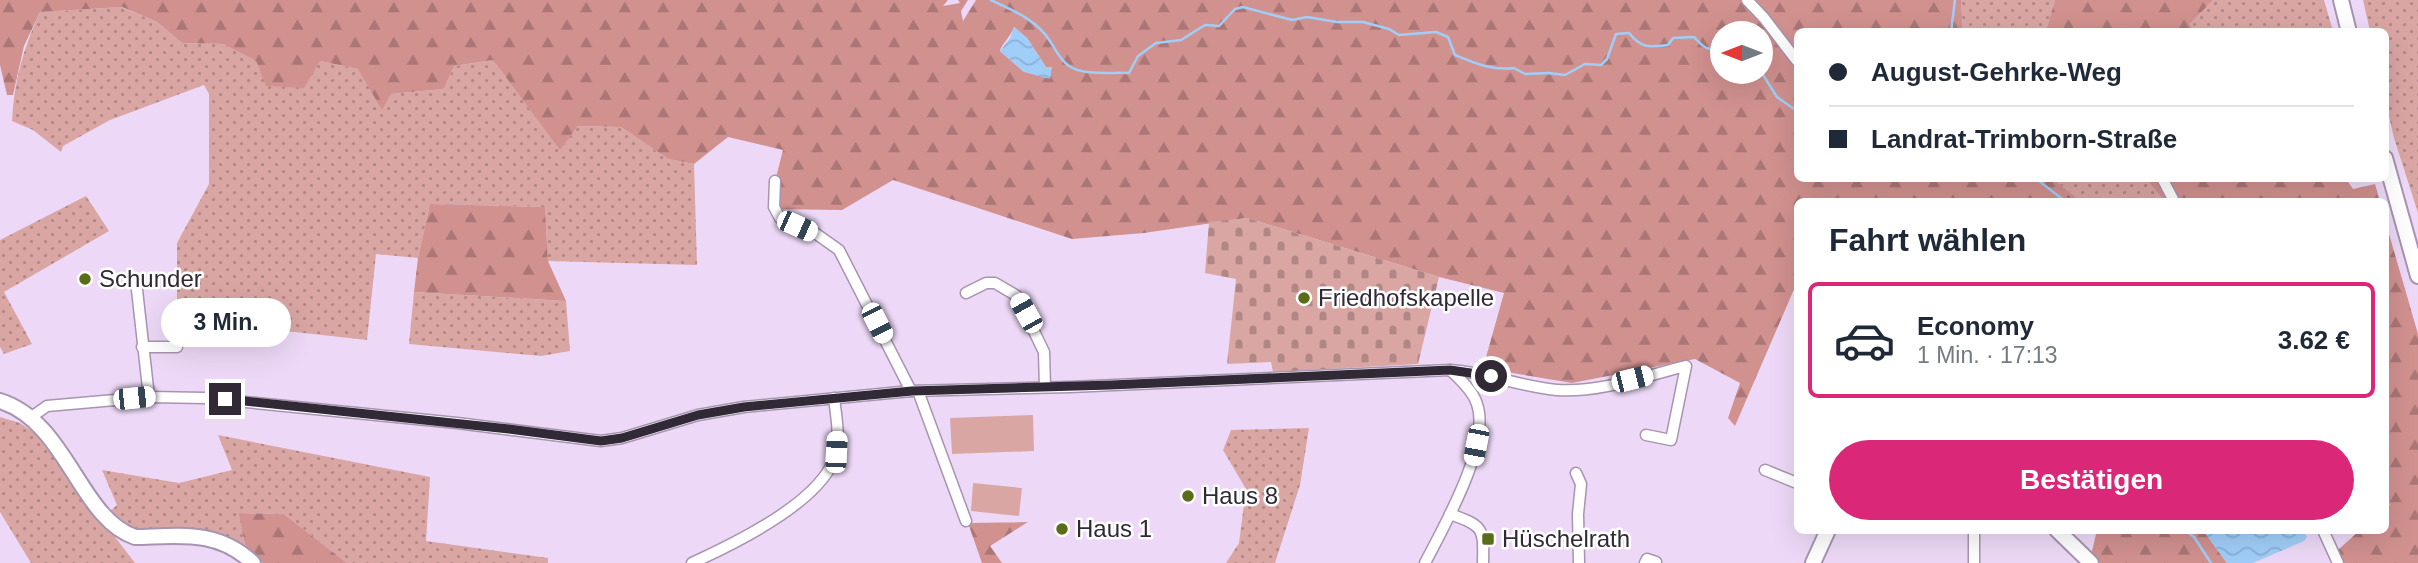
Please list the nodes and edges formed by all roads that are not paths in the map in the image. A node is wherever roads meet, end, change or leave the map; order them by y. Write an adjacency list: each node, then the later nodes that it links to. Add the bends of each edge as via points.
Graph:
1 (1747, 0): 4 (street)
2 (2341, 0): 3 (street)
3 (2348, 28)
4 (1794, 57)
5 (2389, 172): 9 (street)
6 (775, 181): 16 (street, via 774,207 780,218 815,233 839,250)
7 (2164, 182): 8 (street)
8 (2172, 198)
9 (2418, 275)
10 (136, 281): 12 (street)
11 (966, 293): 15 (street, via 995,283 1017,296 1044,352)
12 (142, 347): 13 (street); 17 (street)
13 (177, 347)
14 (1450, 370): 15 (street); 21 (street, via 1556,390 1590,389 1686,366 1671,440); 25 (street, via 1476,400 1479,419 1472,461)
15 (1045, 387): 16 (street)
16 (915, 391): 18 (street); 26 (street)
17 (149, 397): 18 (street, via 266,402 601,441 698,415); 20 (street, via 47,406)
18 (834, 398): 32 (street, via 836,452 820,484 776,518)
19 (0, 401): 20 (street)
20 (30, 418): 31 (street, via 116,528 135,537 198,535 219,541)
21 (1646, 435)
22 (1765, 470): 24 (street)
23 (1576, 473): 35 (street, via 1581,484)
24 (1794, 482)
25 (1450, 514): 33 (street); 34 (street, via 1481,530)
26 (966, 521)
27 (1826, 534): 36 (street)
28 (1974, 534): 37 (street)
29 (2061, 534): 38 (street)
30 (2325, 534): 39 (street)
31 (253, 563)
32 (692, 563)
33 (1425, 563)
34 (1483, 563)
35 (1579, 563)
36 (1813, 563)
37 (1974, 563)
38 (2091, 563)
39 (2338, 563)

